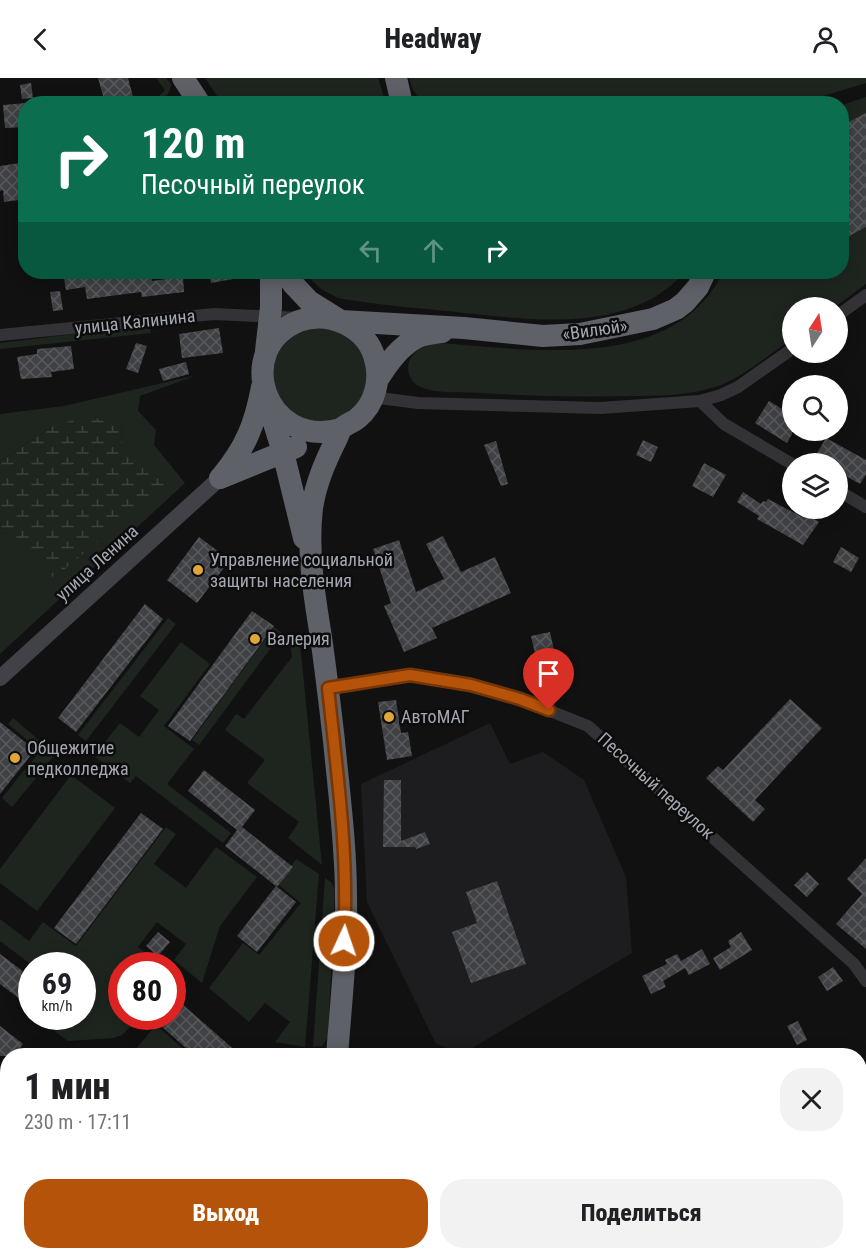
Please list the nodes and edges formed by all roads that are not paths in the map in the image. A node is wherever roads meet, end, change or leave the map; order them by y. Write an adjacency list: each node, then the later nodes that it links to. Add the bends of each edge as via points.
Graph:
1 (183, 78): 3 (highway)
2 (396, 78): 4 (highway)
3 (195, 96)
4 (400, 96)
5 (270, 279): 10 (highway)
6 (290, 279): 12 (highway, via 309,301)
7 (701, 279): 13 (highway, «Вилюй», via 676,309 638,324 561,336)
8 (866, 295): 9 (street)
9 (848, 308)
10 (271, 317): 11 (street, улица Калинина); 14 (street, улица Калинина, via 214,314); 16 (highway)
11 (310, 318): 12 (highway); 16 (highway, via 280,334 267,352)
12 (341, 321): 13 (highway); 17 (highway, via 369,344 375,357)
13 (464, 328): 17 (highway, via 419,336 393,357)
14 (0, 335)
15 (782, 356): 18 (street, via 738,387)
16 (263, 373): 19 (highway, via 269,402 289,424 309,432); 20 (highway); 22 (highway, via 254,424 236,459)
17 (375, 388): 18 (street, via 418,403 600,408); 19 (highway, via 359,418)
18 (700, 401): 21 (street, via 724,423)
19 (335, 430): 20 (highway); 25 (highway, via 318,483)
20 (283, 452): 22 (highway); 25 (highway)
21 (782, 458)
22 (220, 478): 26 (main road, улица Ленина)
23 (848, 496): 24 (street)
24 (866, 507)
25 (309, 553): 27 (highway)
26 (0, 678)
27 (328, 688): 28 (street, Песочный переулок, via 410,675 471,685 520,699 588,726 854,964); 29 (highway, via 346,897)
28 (866, 981)
29 (337, 1048)

